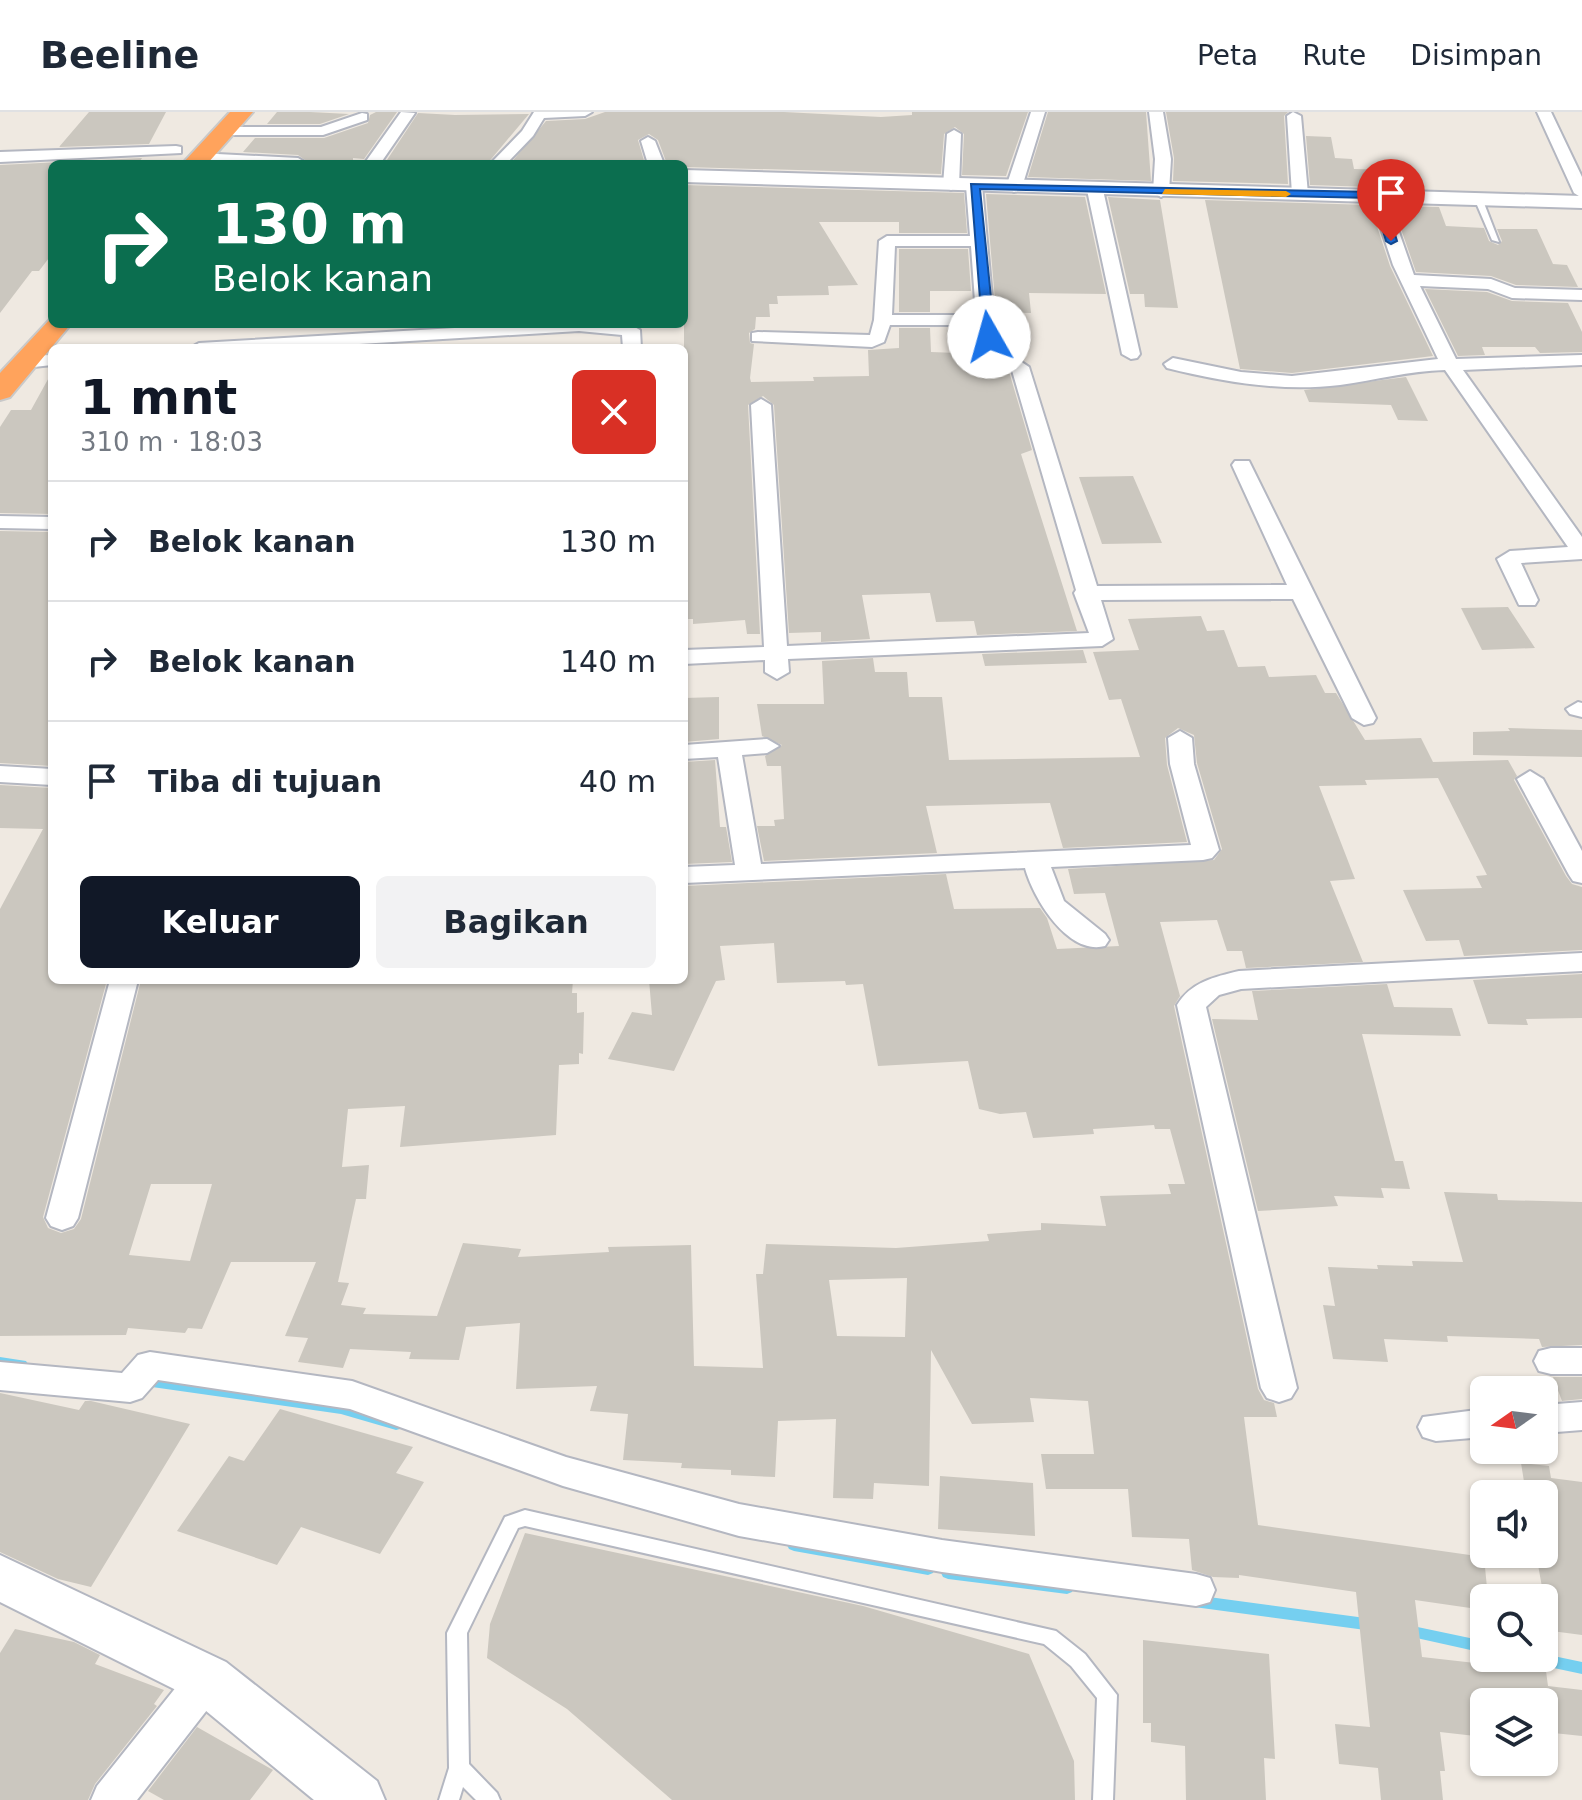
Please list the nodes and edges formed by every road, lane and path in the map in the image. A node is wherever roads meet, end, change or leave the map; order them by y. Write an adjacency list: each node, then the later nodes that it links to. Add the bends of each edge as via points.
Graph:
1 (242, 112): 10 (highway)
2 (554, 112): 3 (street); 17 (street, via 539,115)
3 (585, 112)
4 (1038, 112): 22 (street)
5 (1156, 112): 24 (street, via 1163,159)
6 (1544, 112): 25 (street)
7 (408, 113): 16 (street)
8 (1294, 116): 26 (street)
9 (362, 117): 10 (street, via 323,131)
10 (217, 122): 14 (highway)
11 (954, 134): 20 (street)
12 (648, 141): 18 (street)
13 (0, 157): 14 (street)
14 (183, 159): 15 (street)
15 (206, 160)
16 (375, 160)
17 (502, 160)
18 (655, 160)
19 (688, 176): 20 (street)
20 (951, 185): 21 (street)
21 (974, 186): 22 (street); 31 (street)
22 (1014, 187): 23 (street)
23 (1095, 190): 24 (street); 44 (street)
24 (1161, 192): 26 (street)
25 (1582, 193)
26 (1300, 194): 27 (street)
27 (1378, 195): 28 (street); 32 (street)
28 (1478, 198): 29 (street); 30 (lane)
29 (1582, 202)
30 (1496, 240)
31 (978, 241): 35 (street, via 887,241); 36 (street)
32 (1409, 280): 33 (street, via 1491,284 1512,293); 47 (street)
33 (1582, 295)
34 (48, 315): 45 (highway)
35 (883, 320): 36 (street); 39 (street, via 878,338 865,343)
36 (985, 320): 43 (street)
37 (595, 328): 40 (street)
38 (621, 328): 42 (street, via 631,330)
39 (758, 337)
40 (490, 341): 41 (street, via 358,337)
41 (257, 344)
42 (632, 344)
43 (993, 353)
44 (1131, 354)
45 (26, 357): 50 (highway)
46 (1582, 360): 47 (street)
47 (1449, 363): 48 (street, via 1292,382); 55 (street)
48 (1173, 364)
49 (1020, 367): 57 (street)
50 (0, 391)
51 (761, 405): 60 (street)
52 (1242, 465): 56 (street)
53 (0, 522): 54 (street)
54 (48, 523)
55 (1582, 552): 58 (street, via 1510,557)
56 (1301, 592): 57 (street); 61 (street)
57 (1085, 593): 60 (street, via 1103,637 1099,640)
58 (1527, 600)
59 (688, 657): 60 (street)
60 (776, 664)
61 (1364, 718)
62 (1180, 738): 69 (street, via 1206,850)
63 (767, 746): 64 (street)
64 (729, 749): 65 (street); 70 (street)
65 (688, 752)
66 (0, 774): 67 (street)
67 (48, 777)
68 (1530, 779): 72 (street)
69 (1035, 857): 70 (street); 73 (street, via 1044,896)
70 (749, 871): 71 (street)
71 (688, 875)
72 (1582, 875)
73 (1095, 940)
74 (1582, 962): 78 (street, via 1239,980 1209,989 1191,1005)
75 (123, 984): 76 (street)
76 (62, 1218)
77 (0, 1376): 84 (street, via 140,1378 150,1365 352,1395 563,1471 739,1520 942,1556)
78 (1279, 1388)
79 (1582, 1416): 80 (street)
80 (1558, 1418)
81 (1470, 1424): 82 (street)
82 (1436, 1427)
83 (0, 1577): 85 (street)
84 (1196, 1590)
85 (207, 1679): 87 (street); 88 (street)
86 (459, 1768): 89 (lane); 90 (lane); 91 (lane, via 457,1633 512,1522 525,1518 1049,1637 1078,1660 1107,1695)
87 (112, 1800)
88 (357, 1800)
89 (449, 1800)
90 (490, 1800)
91 (1103, 1800)

